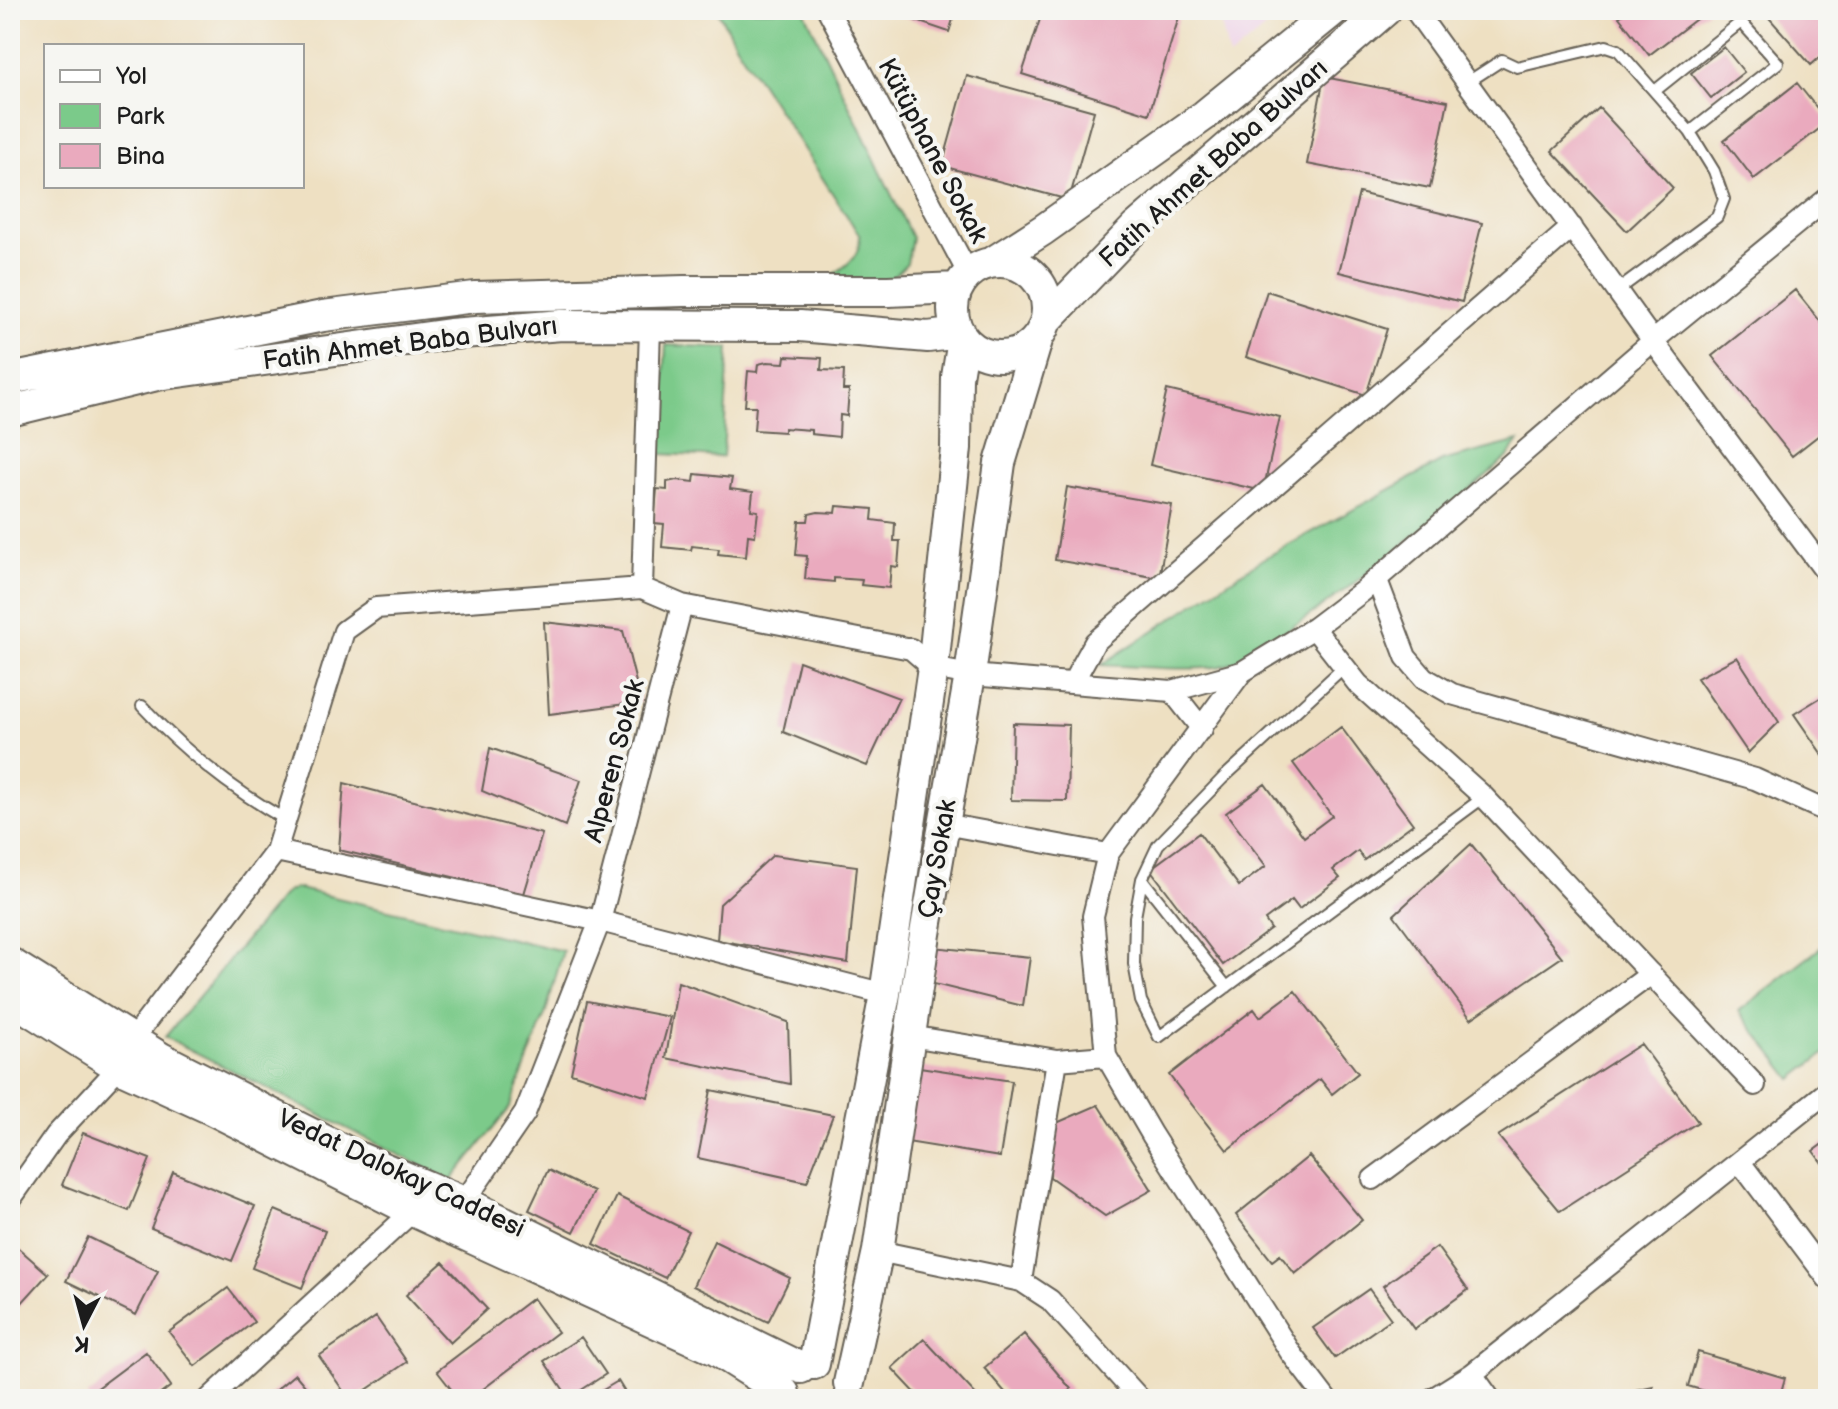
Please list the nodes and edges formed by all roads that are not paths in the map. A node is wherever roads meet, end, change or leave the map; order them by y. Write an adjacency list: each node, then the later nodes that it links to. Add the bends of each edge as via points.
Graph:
1 (828, 10): 10 (street, Kütüphane Sokak)
2 (1334, 10): 10 (main road, Fatih Ahmet Baba Bulvarı, via 1205,115)
3 (1386, 10): 13 (main road, Fatih Ahmet Baba Bulvarı, via 1136,227)
4 (1415, 10): 5 (street)
5 (1468, 82): 6 (lane, via 1502,60 1517,67 1606,46 1618,50); 9 (street)
6 (1656, 90): 7 (lane); 7 (lane, via 1741,22 1778,63)
7 (1690, 132): 11 (lane, via 1724,199 1717,217)
8 (1828, 198): 15 (street)
9 (1572, 227): 11 (street); 27 (street, via 1095,642)
10 (973, 275): 13 (main road, via 1009,263 1023,268 1044,291 1047,307); 14 (main road, via 953,303); 16 (main road, Fatih Ahmet Baba Bulvarı, via 888,291 475,297 323,316)
11 (1618, 290): 15 (street)
12 (650, 327): 14 (main road, Fatih Ahmet Baba Bulvarı, via 800,326); 17 (main road, Fatih Ahmet Baba Bulvarı, via 562,325 450,334 157,375); 20 (street)
13 (1041, 330): 14 (main road, via 1015,354 1001,356 974,349); 26 (main road, Çay Sokak, via 1000,463)
14 (961, 336): 24 (main road, Çay Sokak, via 956,448)
15 (1653, 341): 18 (street); 19 (street)
16 (10, 379)
17 (10, 411)
18 (1828, 575)
19 (1377, 580): 22 (street); 32 (street, via 1406,657 1424,678 1452,694 1755,779)
20 (642, 588): 21 (street); 33 (street, via 376,608 344,631)
21 (682, 605): 24 (street, via 911,649); 38 (street, Alperen Sokak)
22 (1314, 628): 23 (street); 25 (street)
23 (1344, 667): 31 (street); 37 (lane, via 1158,845)
24 (933, 668): 26 (street); 42 (main road, Çay Sokak)
25 (1242, 672): 28 (street); 30 (street)
26 (970, 675): 27 (street); 34 (main road, Çay Sokak)
27 (1073, 682): 28 (street)
28 (1172, 691): 30 (street)
29 (142, 706): 33 (lane, via 199,762)
30 (1202, 729): 36 (street)
31 (1484, 797): 40 (street); 41 (lane)
32 (1828, 812)
33 (286, 820): 35 (street)
34 (944, 824): 36 (street); 44 (main road, Çay Sokak)
35 (276, 851): 38 (street); 45 (street)
36 (1108, 854): 46 (street, via 1093,916)
37 (1142, 879): 41 (lane); 41 (lane, via 1134,964 1141,1001 1159,1037)
38 (600, 921): 42 (street); 53 (street, Alperen Sokak, via 525,1113)
39 (10, 963): 45 (main road, Vedat Dalokay Caddesi)
40 (1651, 974): 48 (street); 51 (street)
41 (1227, 987)
42 (885, 994): 58 (main road, Çay Sokak)
43 (10, 998): 45 (main road, Vedat Dalokay Caddesi)
44 (910, 1036): 47 (street); 55 (main road, Çay Sokak)
45 (126, 1053): 52 (street, via 56,1135); 53 (main road, Vedat Dalokay Caddesi, via 161,1058 355,1156); 54 (main road, Vedat Dalokay Caddesi, via 211,1109)
46 (1106, 1056): 47 (street); 64 (street, via 1291,1353)
47 (1057, 1060): 57 (street)
48 (1755, 1085)
49 (1828, 1091): 50 (street)
50 (1740, 1162): 56 (street); 59 (street)
51 (1373, 1179)
52 (10, 1200)
53 (464, 1202): 58 (main road, Vedat Dalokay Caddesi)
54 (413, 1211): 61 (main road, Vedat Dalokay Caddesi, via 716,1350); 62 (street)
55 (878, 1251): 57 (street); 60 (main road, Çay Sokak)
56 (1828, 1279)
57 (1021, 1281): 63 (street, via 1050,1300)
58 (808, 1366): 60 (main road, Vedat Dalokay Caddesi, via 835,1368); 61 (main road, via 793,1375)
59 (1472, 1374): 65 (street); 66 (street)
60 (851, 1395)
61 (784, 1396)
62 (209, 1399)
63 (1140, 1399)
64 (1326, 1399)
65 (1432, 1399)
66 (1490, 1399)

